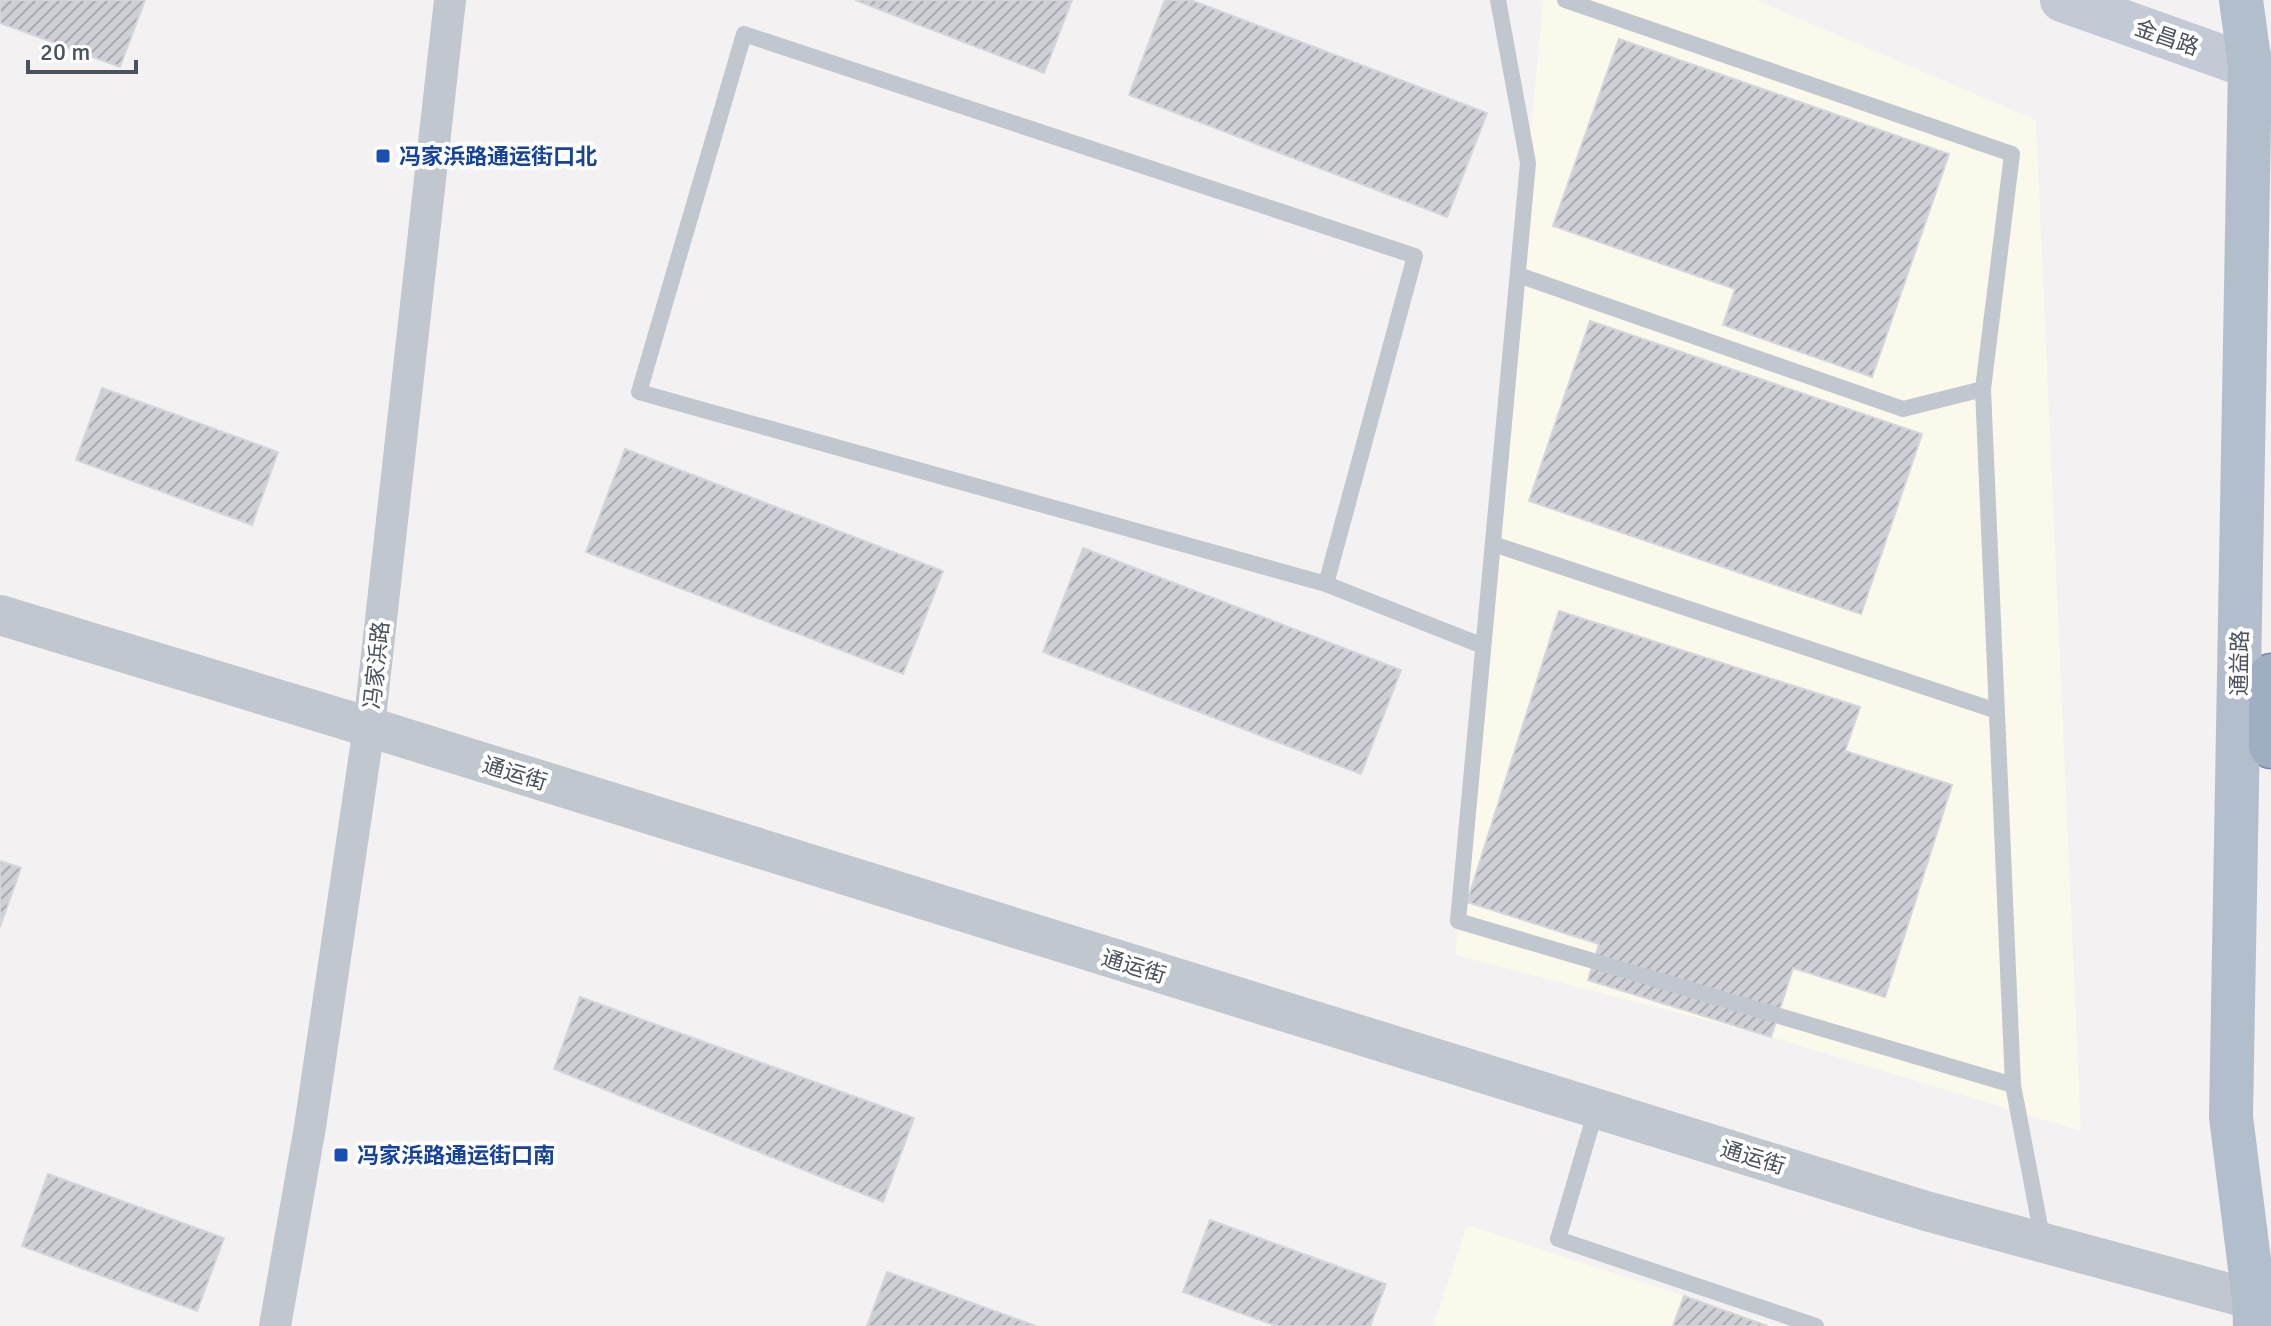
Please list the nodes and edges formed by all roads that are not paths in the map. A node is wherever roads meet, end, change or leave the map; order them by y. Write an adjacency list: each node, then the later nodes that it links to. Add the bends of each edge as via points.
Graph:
1 (450, 0): 15 (street, 冯家浜路)
2 (1498, 0): 7 (lane, via 1528,163)
3 (1565, 0): 8 (lane, via 2012,154)
4 (2062, 0): 6 (main road, 金昌路)
5 (2241, 0): 6 (main road, 通益路)
6 (2260, 70): 20 (main road, 通益路, via 2231,1117)
7 (1518, 275): 8 (lane, via 1903,409); 9 (lane)
8 (1983, 389): 14 (lane)
9 (1493, 544): 12 (lane); 14 (lane)
10 (1326, 584): 10 (lane, via 1415,256 744,34 639,392); 12 (lane)
11 (0, 615): 15 (street, 通运街)
12 (1483, 646): 17 (lane, via 1458,921)
13 (2271, 676): 16 (highway)
14 (1997, 711): 17 (lane)
15 (369, 727): 18 (street, 通运街); 21 (street, 冯家浜路, via 323,1049)
16 (2271, 746)
17 (2013, 1085): 19 (lane)
18 (1597, 1108): 19 (street, 通运街); 22 (lane, via 1558,1239)
19 (2043, 1242): 20 (street, 通运街)
20 (2260, 1309)
21 (275, 1326)
22 (1816, 1326)

